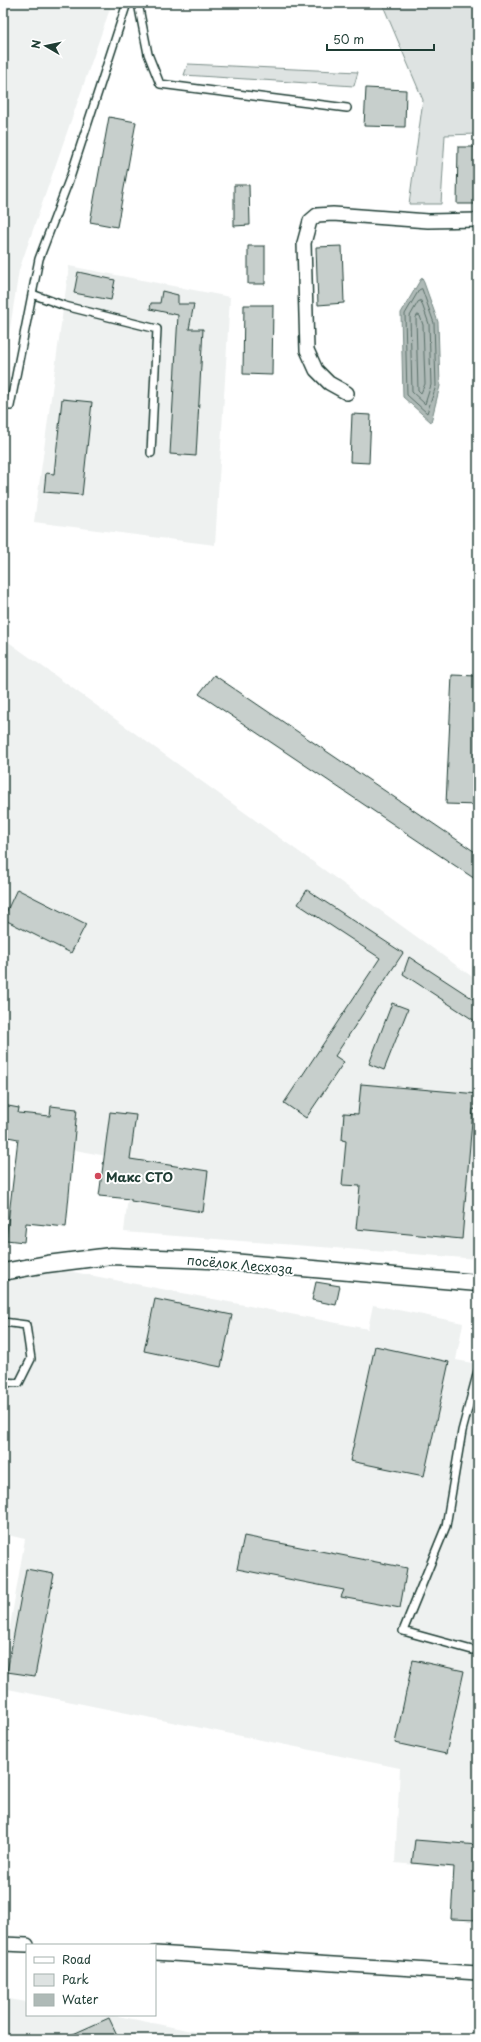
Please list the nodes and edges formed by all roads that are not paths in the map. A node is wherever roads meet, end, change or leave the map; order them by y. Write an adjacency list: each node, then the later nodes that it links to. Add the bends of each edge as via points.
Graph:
1 (127, 3): 5 (lane, via 71,175 39,259)
2 (138, 3): 3 (lane, via 148,54 160,84)
3 (347, 108)
4 (478, 220): 6 (street, via 428,221 333,214 317,215 310,221 304,243 307,350 316,370 329,383)
5 (32, 294): 7 (lane); 8 (lane, via 65,306 157,329)
6 (347, 393)
7 (10, 406)
8 (151, 453)
9 (3, 1272): 10 (street, посёлок Лесхоза, via 111,1256 209,1260)
10 (478, 1283)
11 (3, 1322): 13 (lane, via 26,1325 31,1359 19,1383)
12 (478, 1371): 14 (lane, via 462,1431 446,1526 403,1631)
13 (3, 1382)
14 (472, 1650)
15 (3, 1944): 16 (street)
16 (26, 1946)
17 (156, 1953): 18 (street)
18 (478, 1973)

